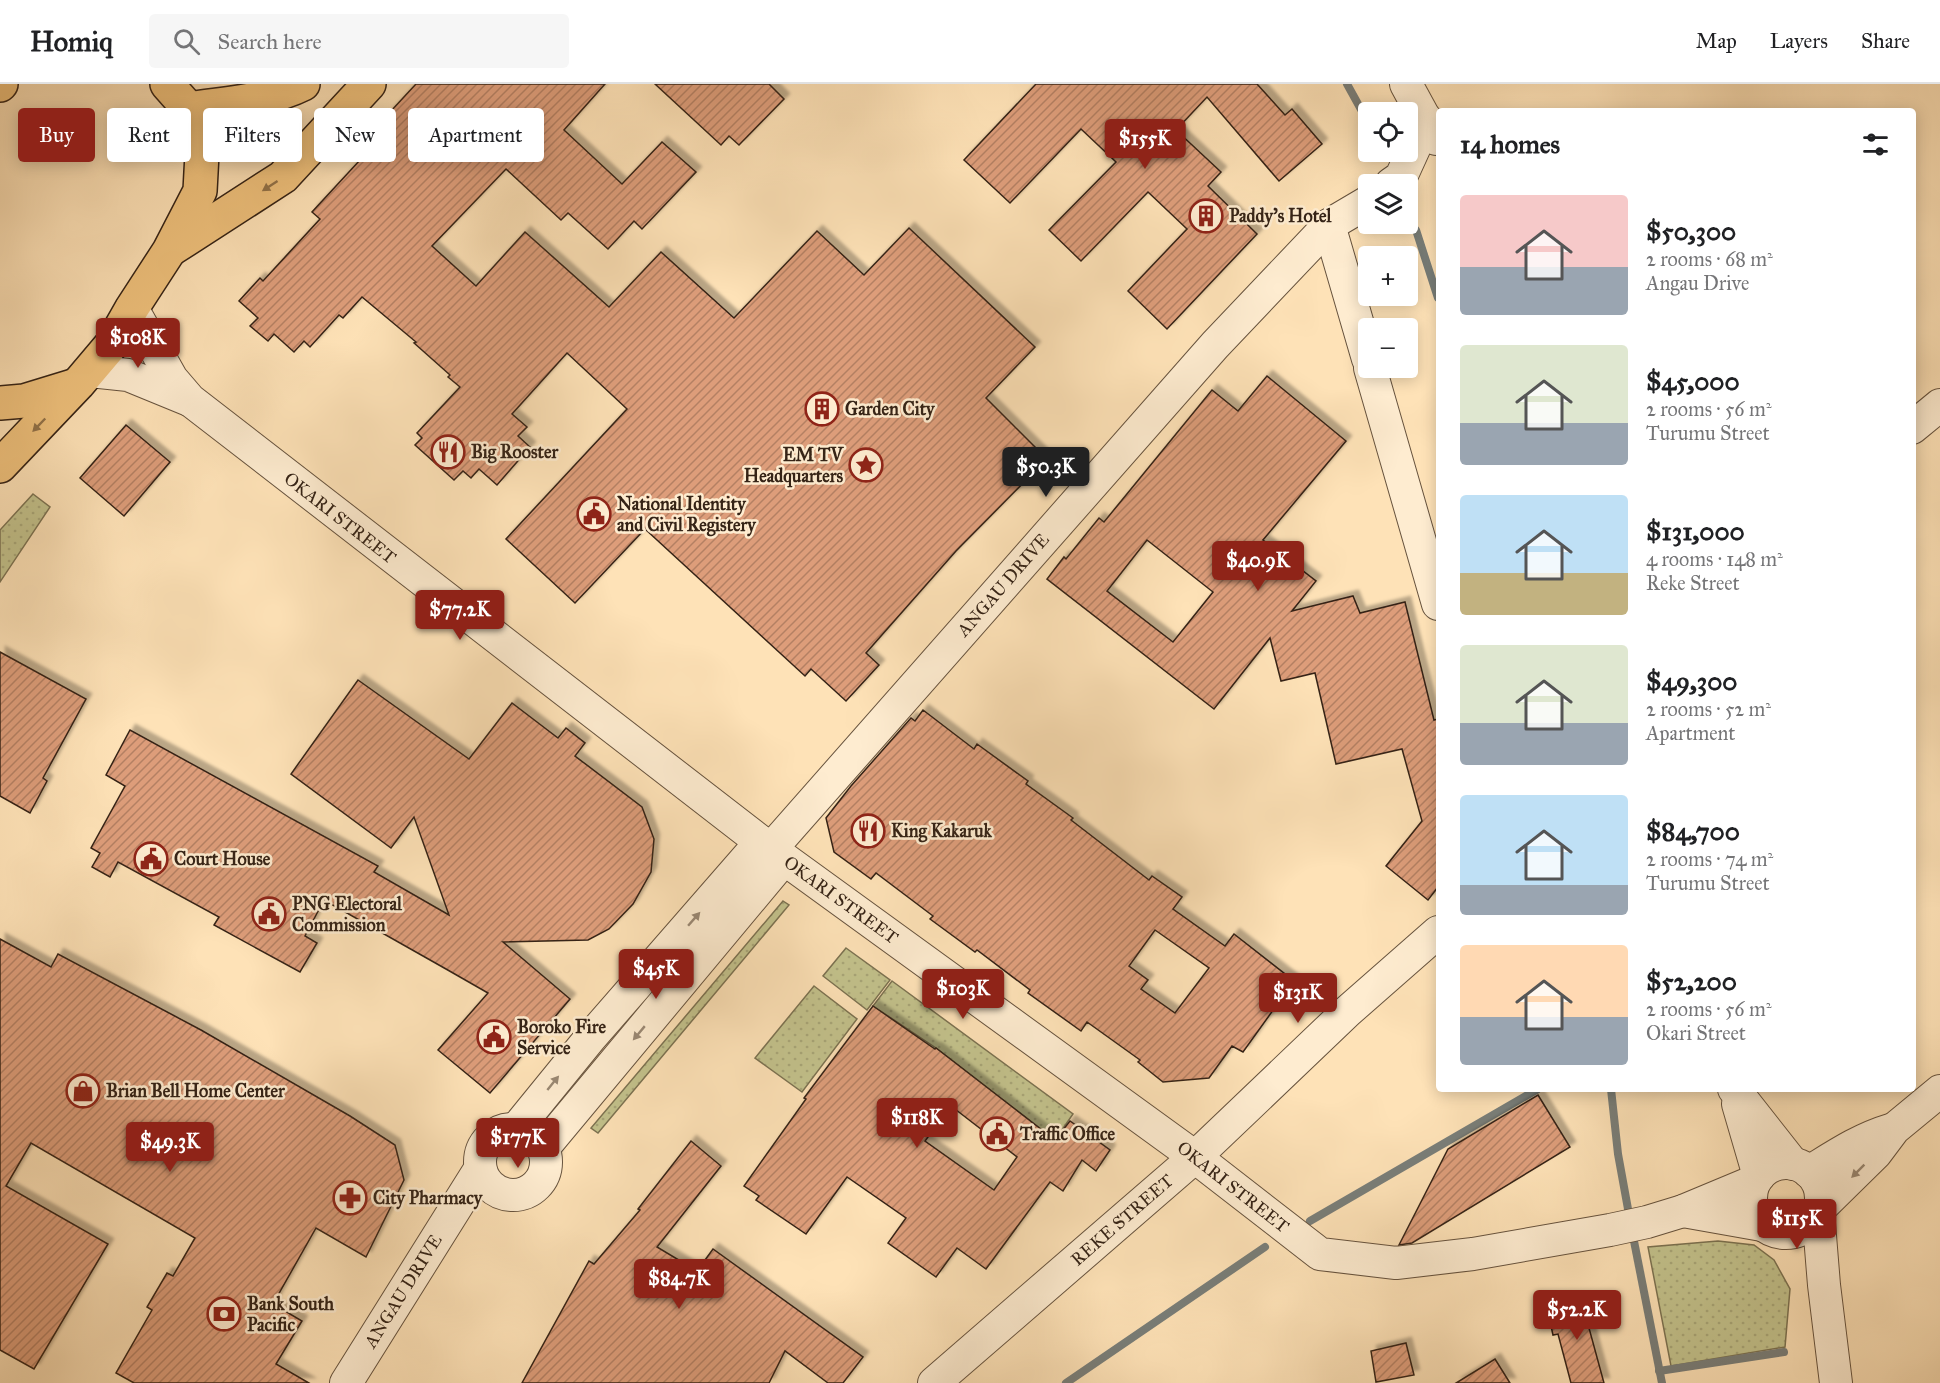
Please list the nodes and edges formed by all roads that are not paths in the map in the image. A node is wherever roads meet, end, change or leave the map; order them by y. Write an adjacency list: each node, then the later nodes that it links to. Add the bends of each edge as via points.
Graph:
1 (167, 84): 5 (highway)
2 (303, 84): 6 (highway, via 266,97)
3 (369, 84): 12 (highway, one-way to 12, via 283,177)
4 (1406, 84): 8 (street)
5 (188, 108)
6 (191, 109)
7 (191, 113): 12 (highway, via 203,135 200,191)
8 (1433, 132): 9 (street)
9 (1401, 174)
10 (1358, 208): 11 (street, ANGAU DRIVE)
11 (1329, 225): 14 (street); 23 (street, ANGAU DRIVE, via 1215,345)
12 (169, 251): 13 (highway)
13 (132, 308): 15 (highway, via 111,345); 17 (street, OKARI STREET, via 172,379)
14 (1358, 325)
15 (84, 378): 17 (street, OKARI STREET, via 128,375); 18 (highway, via 24,401); 21 (highway, one-way to 21)
16 (1373, 378): 22 (street)
17 (190, 400): 23 (street, OKARI STREET)
18 (0, 402)
19 (1940, 405): 20 (street)
20 (1916, 425)
21 (0, 466)
22 (1436, 597)
23 (772, 850): 28 (street, ANGAU DRIVE, one-way to 23, via 591,1036); 30 (street, one-way to 30); 31 (street, OKARI STREET)
24 (1436, 934): 31 (street, REKE STREET, via 1348,1011)
25 (1940, 1091): 29 (street)
26 (1735, 1092): 34 (street)
27 (1737, 1092): 32 (street)
28 (517, 1128): 30 (street, via 536,1137); 33 (street, via 488,1139)
29 (1894, 1129): 32 (street); 35 (street, one-way to 35, via 1876,1153)
30 (544, 1147): 33 (street, via 544,1177 525,1193 502,1193 491,1187)
31 (1195, 1157): 36 (street, OKARI STREET, via 1320,1254 1396,1263 1610,1230); 40 (street, REKE STREET)
32 (1801, 1168): 34 (street, via 1782,1164); 35 (street, via 1818,1185)
33 (480, 1169): 39 (street, ANGAU DRIVE)
34 (1757, 1178): 36 (street, OKARI STREET); 37 (street, via 1751,1198 1753,1209)
35 (1819, 1210): 37 (street, via 1814,1219 1791,1233); 38 (street)
36 (1683, 1211): 37 (street, OKARI STREET)
37 (1770, 1228): 38 (street)
38 (1824, 1285): 41 (street)
39 (346, 1383)
40 (934, 1383)
41 (1836, 1383)

